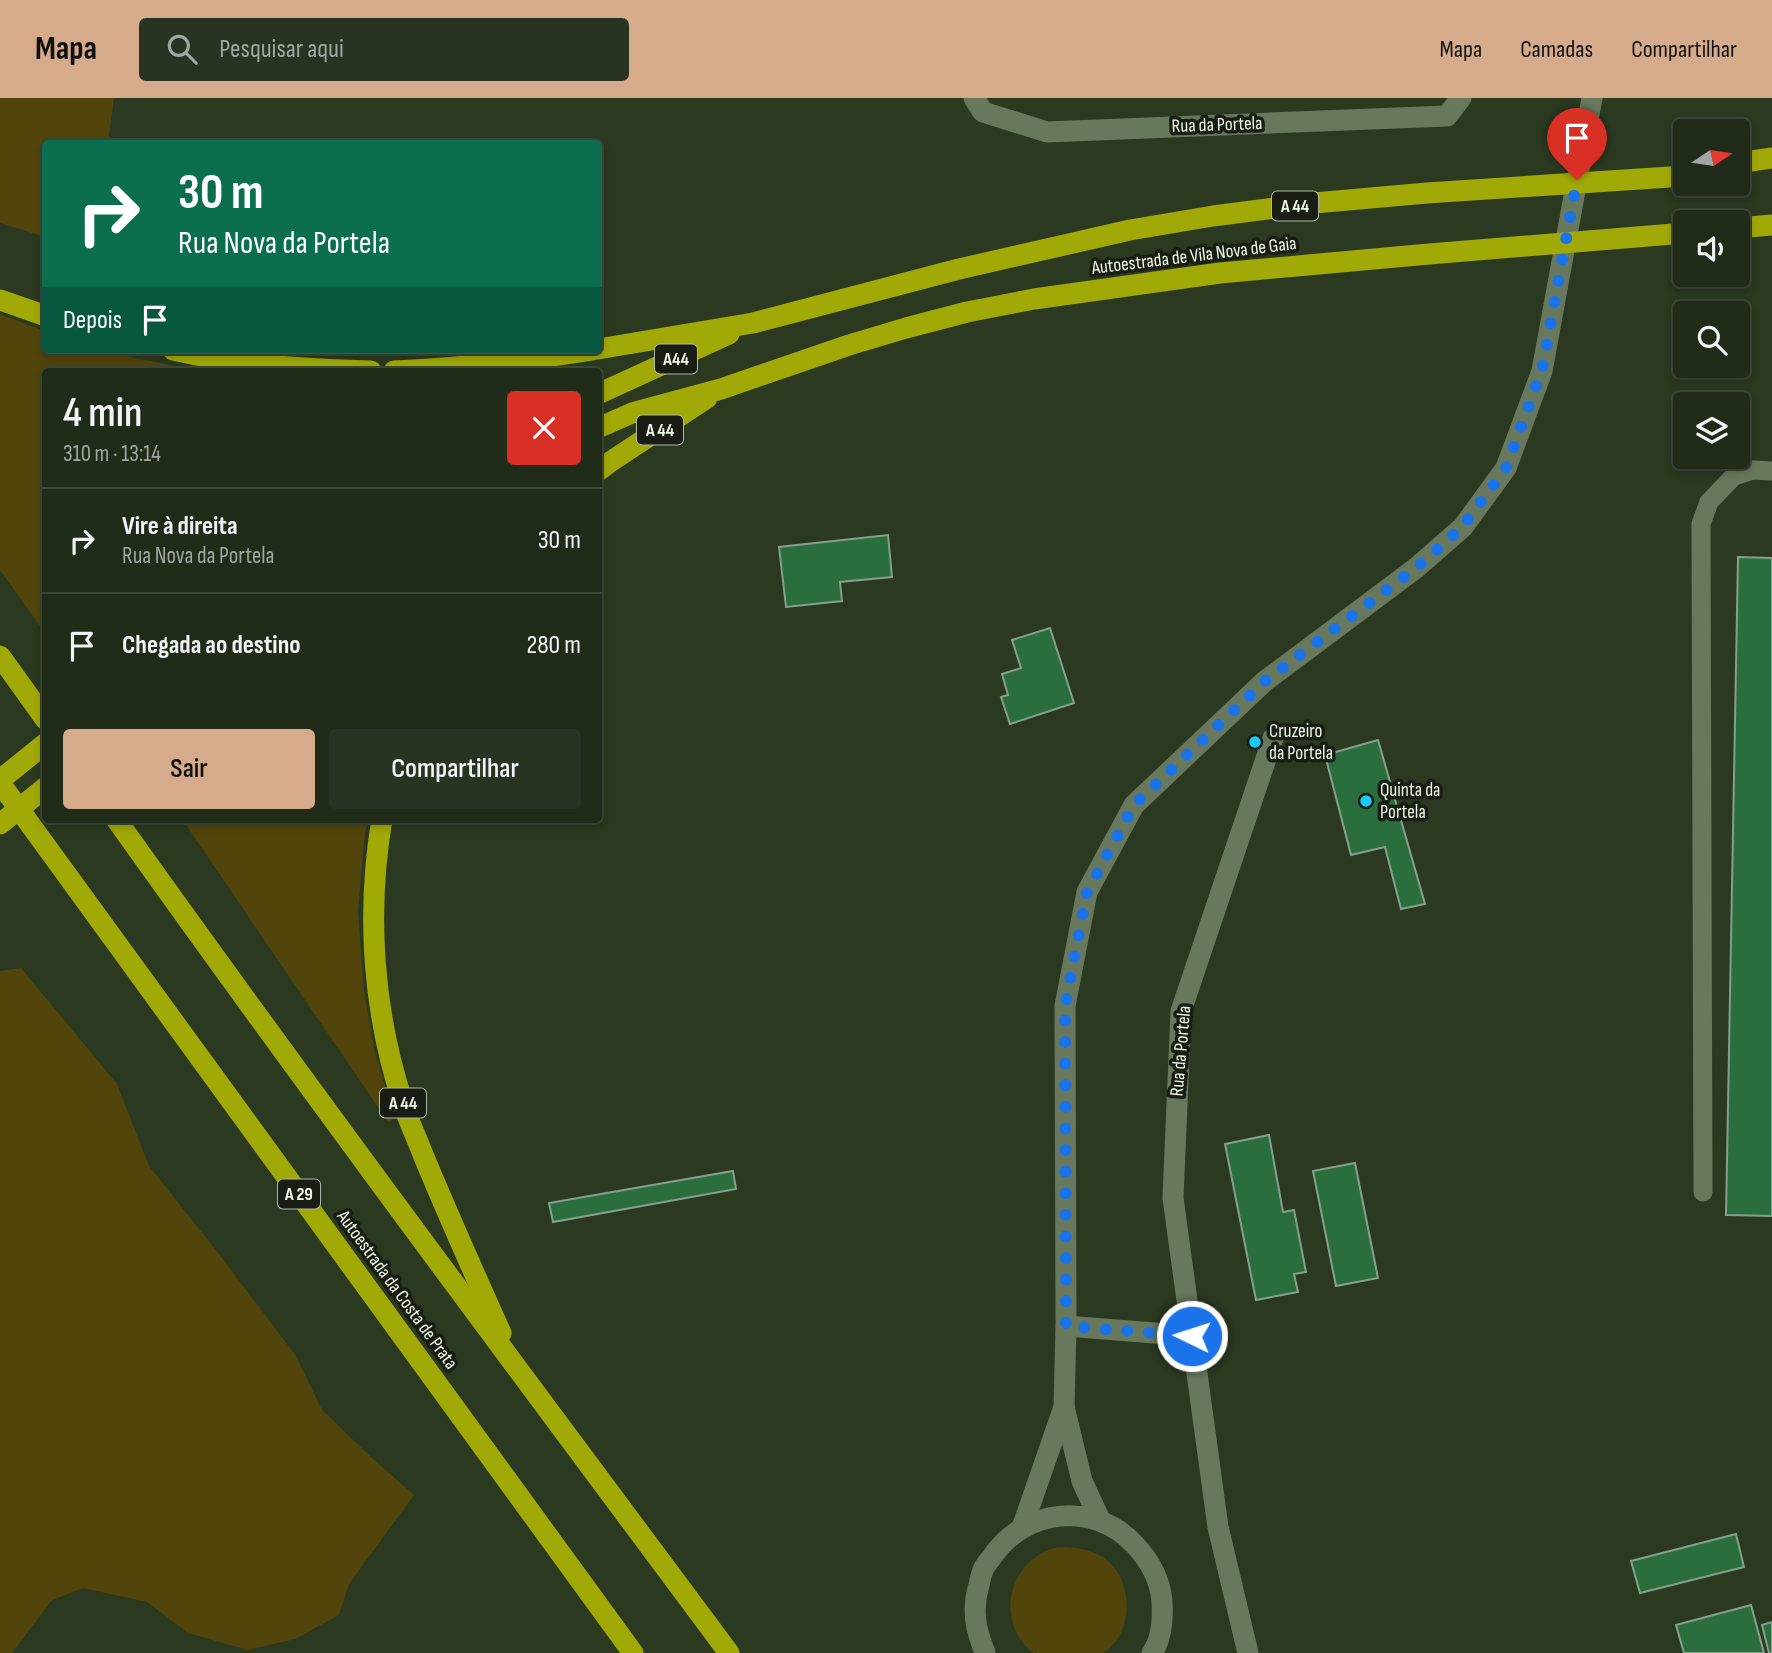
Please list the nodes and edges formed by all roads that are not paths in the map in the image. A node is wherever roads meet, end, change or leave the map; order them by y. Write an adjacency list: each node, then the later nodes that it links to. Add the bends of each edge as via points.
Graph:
1 (974, 98): 2 (main road, Rua da Portela, via 983,113 1047,132 1447,116)
2 (1461, 98)
3 (1592, 98): 35 (main road, via 1542,370 1506,468 1462,527 1416,568 1265,681 1134,805 1087,892 1065,1006)
4 (1772, 158): 5 (highway)
5 (1750, 161)
6 (1772, 172): 7 (highway)
7 (1750, 173)
8 (1673, 174): 14 (highway, Autoestrada de Vila Nova de Gaia / A 44, via 1427,192 1213,216 959,269)
9 (1772, 225): 10 (highway)
10 (1750, 227)
11 (1673, 234): 20 (highway, Autoestrada de Vila Nova de Gaia / A 44, via 1220,274 1034,299 906,328)
12 (0, 300): 13 (highway)
13 (42, 315)
14 (753, 323): 15 (highway, A 44); 21 (highway, A44)
15 (602, 348)
16 (192, 354): 18 (highway)
17 (568, 354): 19 (highway)
18 (296, 368)
19 (460, 368)
20 (721, 389): 22 (highway, A 44, via 632,413); 23 (highway, A 44)
21 (602, 392)
22 (602, 426)
23 (602, 468)
24 (1772, 471): 34 (lane, via 1734,476 1709,502 1701,523)
25 (0, 656): 26 (highway)
26 (42, 714)
27 (1273, 738): 36 (main road, Rua da Portela, via 1181,1011 1173,1198)
28 (42, 746): 29 (highway)
29 (0, 782): 41 (highway, Autoestrada da Costa de Prata / A 29)
30 (42, 790): 33 (highway)
31 (119, 823): 37 (highway)
32 (381, 823): 37 (highway, A 44, via 373,907 374,956 389,1053 434,1182)
33 (0, 824)
34 (1703, 1192)
35 (1066, 1326): 36 (main road); 38 (main road)
36 (1192, 1336): 45 (main road, Rua da Portela, via 1218,1527)
37 (516, 1367): 42 (highway)
38 (1064, 1407): 39 (main road, via 1082,1481); 40 (main road)
39 (1100, 1520): 40 (main road, via 1073,1515 1047,1518); 44 (main road, via 1127,1535 1148,1558 1161,1587 1163,1618)
40 (1022, 1528): 43 (main road, via 1000,1546 983,1569 975,1606)
41 (634, 1653)
42 (729, 1653)
43 (985, 1653)
44 (1152, 1653)
45 (1248, 1653)

